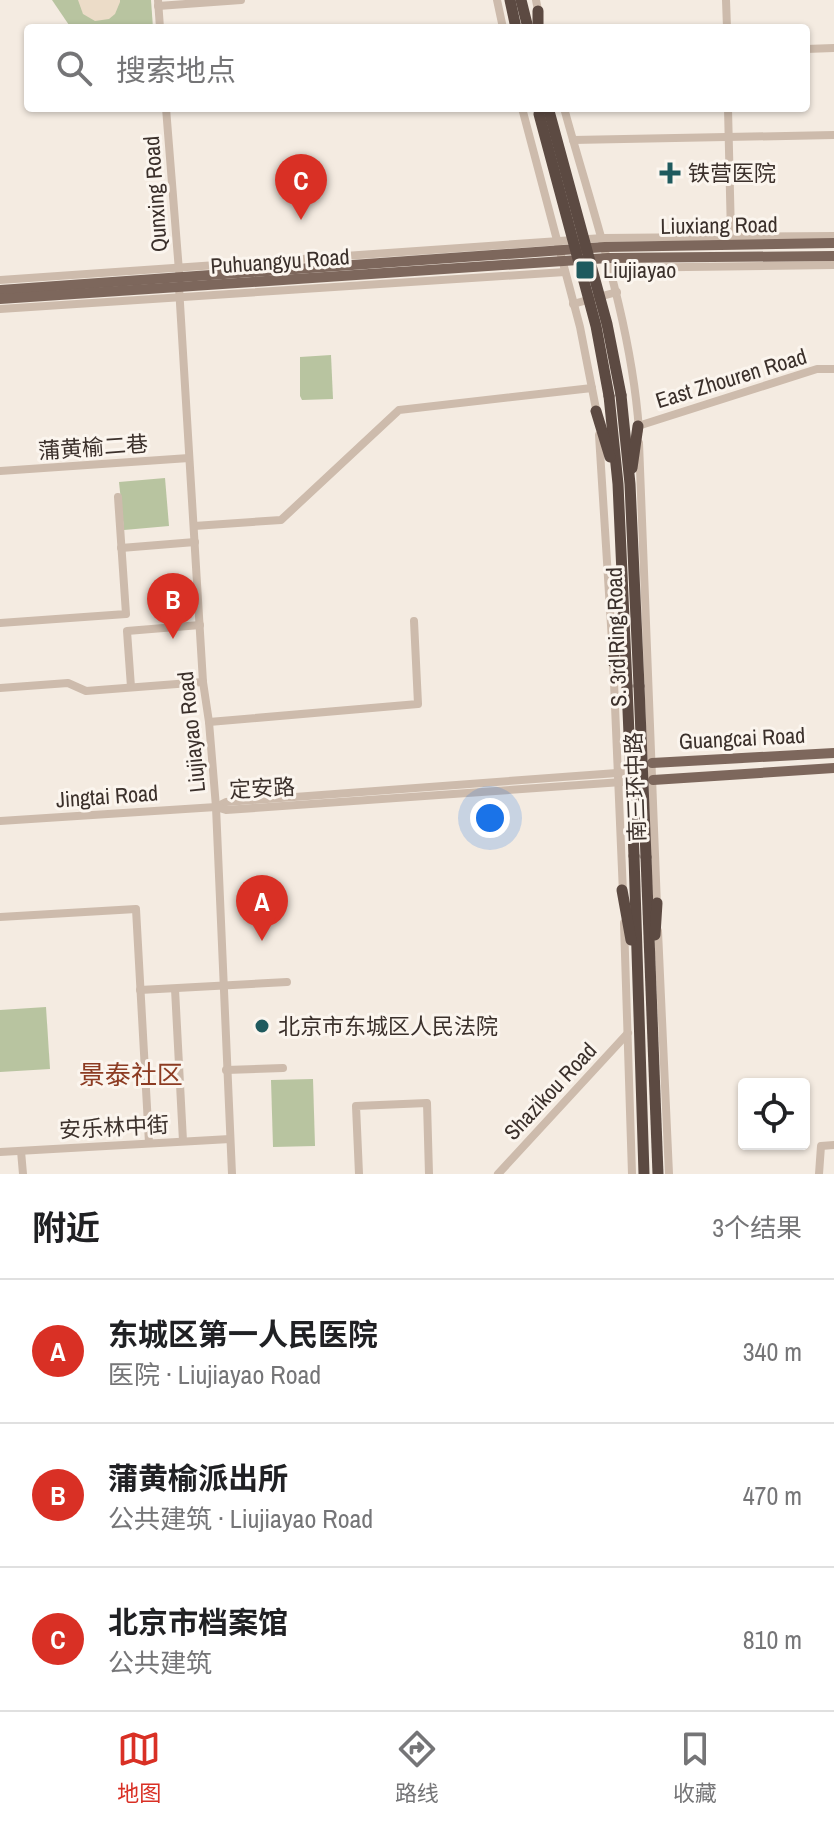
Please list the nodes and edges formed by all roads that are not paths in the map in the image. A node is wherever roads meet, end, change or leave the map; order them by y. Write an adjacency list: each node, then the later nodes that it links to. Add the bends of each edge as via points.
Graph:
1 (241, 0): 6 (street)
2 (497, 0): 8 (street)
3 (508, 0): 9 (highway)
4 (521, 0): 10 (highway)
5 (726, 0): 11 (street)
6 (158, 3): 7 (street)
7 (160, 24)
8 (502, 24)
9 (512, 24)
10 (527, 24)
11 (727, 24)
12 (834, 48): 13 (street)
13 (810, 49)
14 (166, 112): 35 (street, Qunxing Road)
15 (523, 112): 23 (street, 南三环中路)
16 (544, 112): 48 (highway, S. 3rd Ring Road, bridge, via 607,324)
17 (565, 112): 21 (street, 南三环中路)
18 (728, 112): 20 (street)
19 (834, 135): 20 (street)
20 (729, 137): 21 (street); 24 (street)
21 (573, 140): 22 (street, 南三环中路)
22 (592, 204): 23 (street); 29 (street, 南三环中路)
23 (549, 216): 31 (street, 南三环中路)
24 (731, 236): 26 (street); 29 (street)
25 (834, 236): 26 (street)
26 (807, 237): 28 (main road)
27 (834, 243): 28 (main road, Liuxiang Road)
28 (772, 245): 29 (main road, Liuxiang Road)
29 (607, 253): 30 (main road, Liuxiang Road); 31 (main road); 31 (street); 32 (street); 38 (street, 南三环中路)
30 (834, 256)
31 (560, 257): 33 (main road, Puhuangyu Road); 35 (main road, Puhuangyu Road); 36 (street); 40 (street, 南三环中路)
32 (834, 265)
33 (355, 276): 35 (main road, Puhuangyu Road); 36 (street)
34 (0, 280): 35 (street)
35 (179, 283): 36 (street); 37 (main road, Puhuangyu Road); 39 (main road, Puhuangyu Road); 41 (street); 46 (street, Liujiayao Road)
36 (363, 285)
37 (0, 290)
38 (617, 292): 40 (street); 45 (street, 南三环中路)
39 (0, 299)
40 (573, 304): 43 (street, 南三环中路)
41 (0, 309)
42 (834, 369): 45 (street, East Zhouren Road, via 817,369)
43 (592, 388): 44 (street, 南三环中路); 50 (street, via 399,410 281,520)
44 (596, 411): 48 (highway); 57 (street, 南三环中路)
45 (638, 426): 48 (highway); 63 (street, 南三环中路)
46 (189, 458): 47 (street, 蒲黄榆二巷); 50 (street, Liujiayao Road)
47 (0, 471)
48 (624, 484): 53 (highway, S. 3rd Ring Road); 59 (highway, S. 3rd Ring Road)
49 (118, 497): 52 (street)
50 (194, 526): 51 (street, Liujiayao Road)
51 (195, 542): 52 (street); 56 (street, Liujiayao Road)
52 (121, 548): 55 (street, via 126,614)
53 (623, 583): 57 (highway); 59 (highway, S. 3rd Ring Road)
54 (414, 621): 62 (street, via 418,704)
55 (0, 623)
56 (200, 625): 58 (street, Liujiayao Road); 60 (street, via 127,631)
57 (613, 662): 64 (street, 南三环中路)
58 (203, 682): 60 (street); 62 (street, Liujiayao Road)
59 (633, 686): 74 (highway, S. 3rd Ring Road, bridge)
60 (131, 687): 61 (street, via 86,691 68,683)
61 (0, 688)
62 (209, 722): 70 (street, Liujiayao Road)
63 (651, 723): 64 (street); 66 (street, 南三环中路)
64 (615, 724): 68 (street, 南三环中路)
65 (834, 753): 66 (main road, Guangcai Road)
66 (652, 763): 68 (street); 69 (street, 南三环中路)
67 (834, 768): 69 (main road, Guangcai Road)
68 (617, 778): 69 (street); 70 (street, 定安路, via 249,800); 73 (street, 南三环中路)
69 (653, 780): 72 (street, 南三环中路)
70 (216, 807): 71 (street, Jingtai Road); 79 (street, Liujiayao Road)
71 (0, 821)
72 (655, 822): 73 (street); 76 (street, 南三环中路)
73 (619, 823): 75 (street, 南三环中路)
74 (640, 857): 80 (highway, S. 3rd Ring Road); 83 (highway, S. 3rd Ring Road)
75 (622, 890): 80 (highway); 84 (street, 南三环中路)
76 (657, 903): 83 (highway); 101 (street, 南三环中路)
77 (0, 917): 82 (street, via 136,909)
78 (287, 982): 79 (street)
79 (224, 986): 81 (street); 86 (street, Liujiayao Road)
80 (638, 988): 99 (highway, S. 3rd Ring Road)
81 (175, 989): 82 (street); 88 (street)
82 (140, 990): 89 (street)
83 (650, 996): 100 (highway, S. 3rd Ring Road)
84 (628, 1033): 97 (street, Shazikou Road); 98 (street, 南三环中路)
85 (283, 1068): 86 (street)
86 (226, 1070): 87 (street, Liujiayao Road)
87 (230, 1139): 88 (street, 安乐林中街); 94 (street, Liujiayao Road)
88 (183, 1141): 89 (street, 安乐林中街)
89 (149, 1143): 91 (street, 安乐林中街)
90 (834, 1145): 102 (street, via 821,1146)
91 (21, 1151): 92 (street, 安乐林中街); 93 (street)
92 (0, 1152)
93 (23, 1174)
94 (232, 1174)
95 (359, 1174): 96 (street, via 356,1106 427,1103)
96 (429, 1174)
97 (498, 1174)
98 (632, 1174)
99 (644, 1174)
100 (658, 1174)
101 (669, 1174)
102 (819, 1174)

